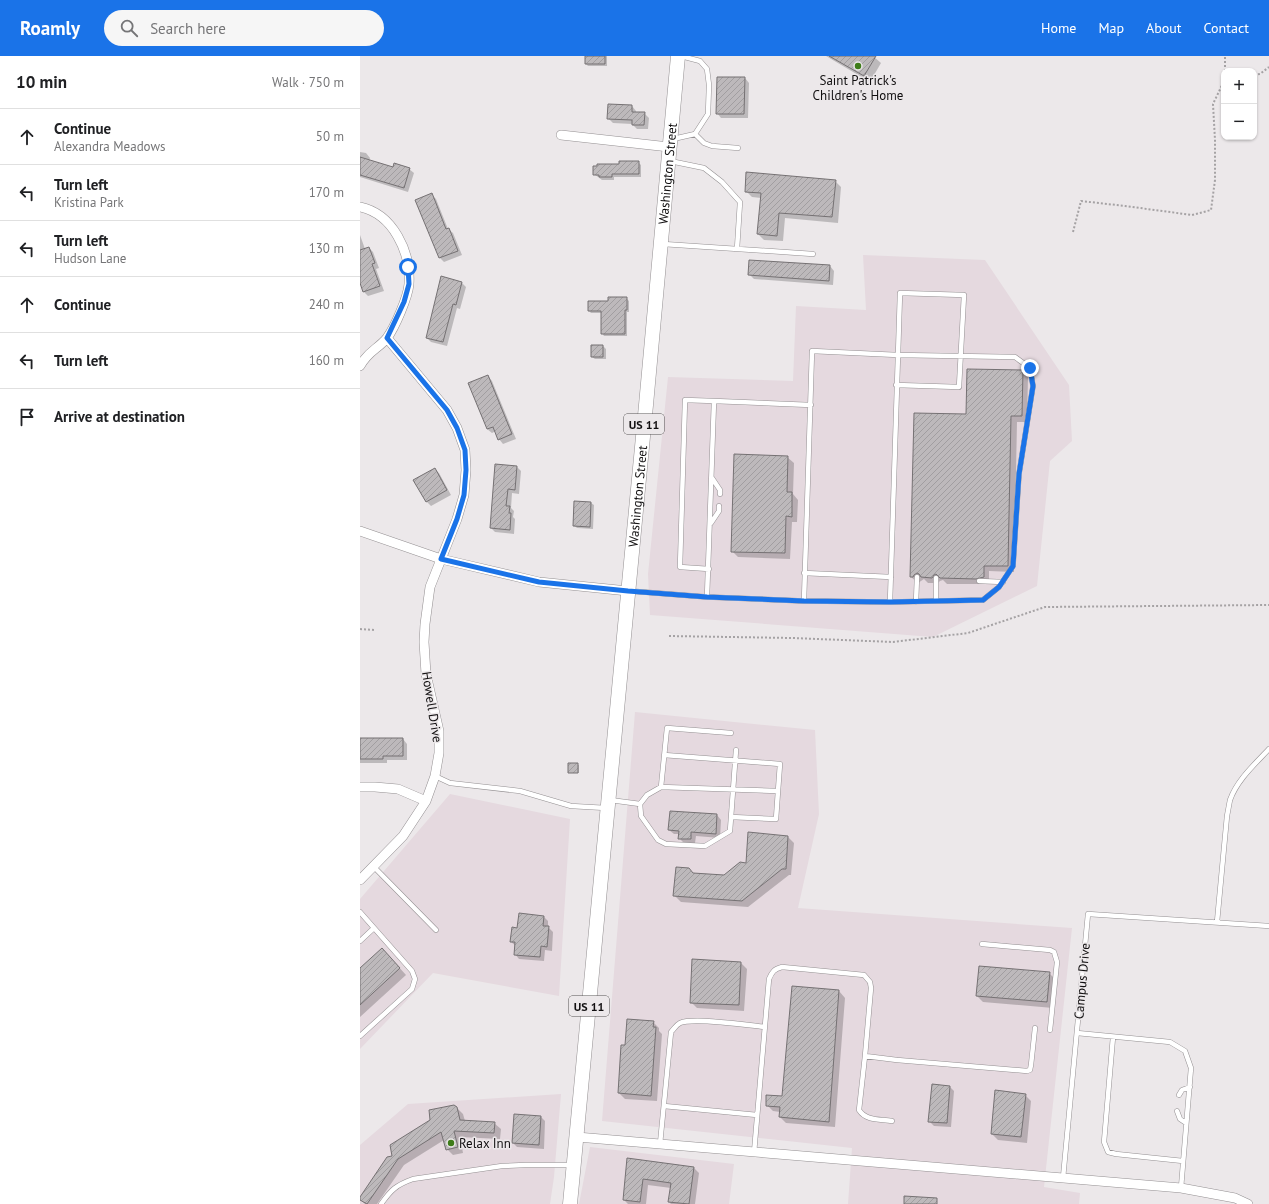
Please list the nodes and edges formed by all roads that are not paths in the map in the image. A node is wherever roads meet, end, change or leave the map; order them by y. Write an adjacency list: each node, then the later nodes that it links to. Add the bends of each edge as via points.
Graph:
1 (679, 56): 2 (lane, via 700,61 707,69 708,114); 4 (main road, Washington Street / US 11)
2 (695, 134): 4 (lane); 5 (lane, via 704,143 712,146)
3 (561, 135): 4 (street)
4 (670, 143): 6 (main road, Washington Street / US 11)
5 (738, 148)
6 (668, 161): 8 (main road, Washington Street / US 11); 9 (lane, via 704,168 722,182 740,202)
7 (360, 207): 11 (street, via 378,214 397,235 405,252 409,284 404,302)
8 (661, 244): 9 (lane); 31 (main road, Washington Street / US 11)
9 (737, 248): 10 (lane)
10 (813, 254)
11 (387, 338): 14 (street, via 364,358); 23 (street, Howell Drive, via 447,410 465,450 464,495)
12 (898, 355): 13 (lane); 13 (lane, via 900,293 964,295); 15 (lane); 17 (lane, via 812,351)
13 (961, 355): 15 (lane, via 959,387); 30 (lane, via 1015,357 1030,368 1033,386 1019,474 1013,566)
14 (360, 366)
15 (896, 385): 26 (lane)
16 (714, 401): 17 (lane); 18 (lane); 24 (lane, via 685,400 680,567)
17 (811, 405): 25 (lane)
18 (712, 477): 19 (lane); 21 (lane)
19 (720, 494)
20 (719, 506): 21 (lane, via 719,511)
21 (710, 524): 24 (lane)
22 (360, 531): 23 (street)
23 (441, 559): 31 (street, via 539,582); 42 (street, Howell Drive, via 430,587 424,642 426,674 439,731)
24 (709, 569): 32 (lane)
25 (804, 573): 26 (lane); 33 (lane)
26 (891, 577): 35 (lane)
27 (917, 577): 36 (lane)
28 (936, 578): 34 (lane)
29 (979, 581): 30 (lane)
30 (1003, 582): 34 (lane, via 983,600)
31 (628, 591): 32 (lane); 48 (main road, Washington Street / US 11)
32 (707, 597): 33 (lane)
33 (804, 601): 35 (lane)
34 (936, 601): 36 (lane)
35 (890, 602): 36 (lane)
36 (916, 602)
37 (731, 733): 40 (lane, via 667,728)
38 (1269, 749): 54 (lane, via 1246,774 1230,800)
39 (736, 750): 41 (lane)
40 (664, 755): 41 (lane); 44 (lane)
41 (735, 761): 45 (lane); 46 (lane, via 780,764)
42 (435, 776): 47 (street, Howell Drive); 48 (lane, via 450,783 520,791 570,806)
43 (360, 787): 47 (street, via 398,789)
44 (661, 787): 45 (lane); 49 (lane, via 647,795)
45 (733, 790): 46 (lane); 50 (lane)
46 (778, 791): 50 (lane, via 776,820)
47 (426, 800): 51 (street, Howell Drive, via 403,836)
48 (608, 800): 49 (lane); 74 (main road, US 11)
49 (640, 804): 50 (lane, via 641,816 658,840 666,844 705,846 730,831)
50 (731, 817)
51 (373, 866): 52 (street, Howell Drive); 57 (lane)
52 (360, 880)
53 (360, 912): 56 (lane)
54 (1218, 922): 55 (lane, Campus Drive); 63 (lane, Campus Drive, via 1088,914)
55 (1269, 926)
56 (374, 928): 58 (lane); 64 (lane, via 412,971 415,979 412,989)
57 (436, 930)
58 (360, 941)
59 (982, 944): 62 (lane, via 1054,952 1057,962)
60 (765, 1027): 66 (lane, via 769,979 776,968 864,975 871,988); 69 (lane, via 695,1020 681,1022 671,1032); 71 (lane)
61 (1035, 1028): 66 (lane, via 1030,1070 1027,1072)
62 (1050, 1030)
63 (1077, 1033): 65 (lane); 79 (lane, Campus Drive)
64 (360, 1036)
65 (1113, 1037): 67 (lane, via 1170,1042 1185,1051 1191,1068); 77 (lane, via 1104,1142 1108,1152)
66 (865, 1056): 72 (lane, via 859,1110 866,1118)
67 (1190, 1087): 68 (lane, via 1182,1090); 73 (lane)
68 (1179, 1095)
69 (664, 1106): 71 (lane); 75 (lane)
70 (1177, 1110): 73 (lane, via 1180,1119)
71 (757, 1115): 76 (lane)
72 (892, 1121)
73 (1186, 1123): 77 (lane)
74 (577, 1137): 75 (street); 78 (main road, US 11)
75 (660, 1144): 76 (street)
76 (754, 1152): 79 (street)
77 (1183, 1161): 80 (lane)
78 (574, 1166): 81 (lane, via 502,1166 413,1179 399,1184); 82 (main road, US 11)
79 (1063, 1178): 80 (street)
80 (1181, 1188): 83 (street, via 1236,1198)
81 (381, 1204)
82 (570, 1204)
83 (1248, 1204)

